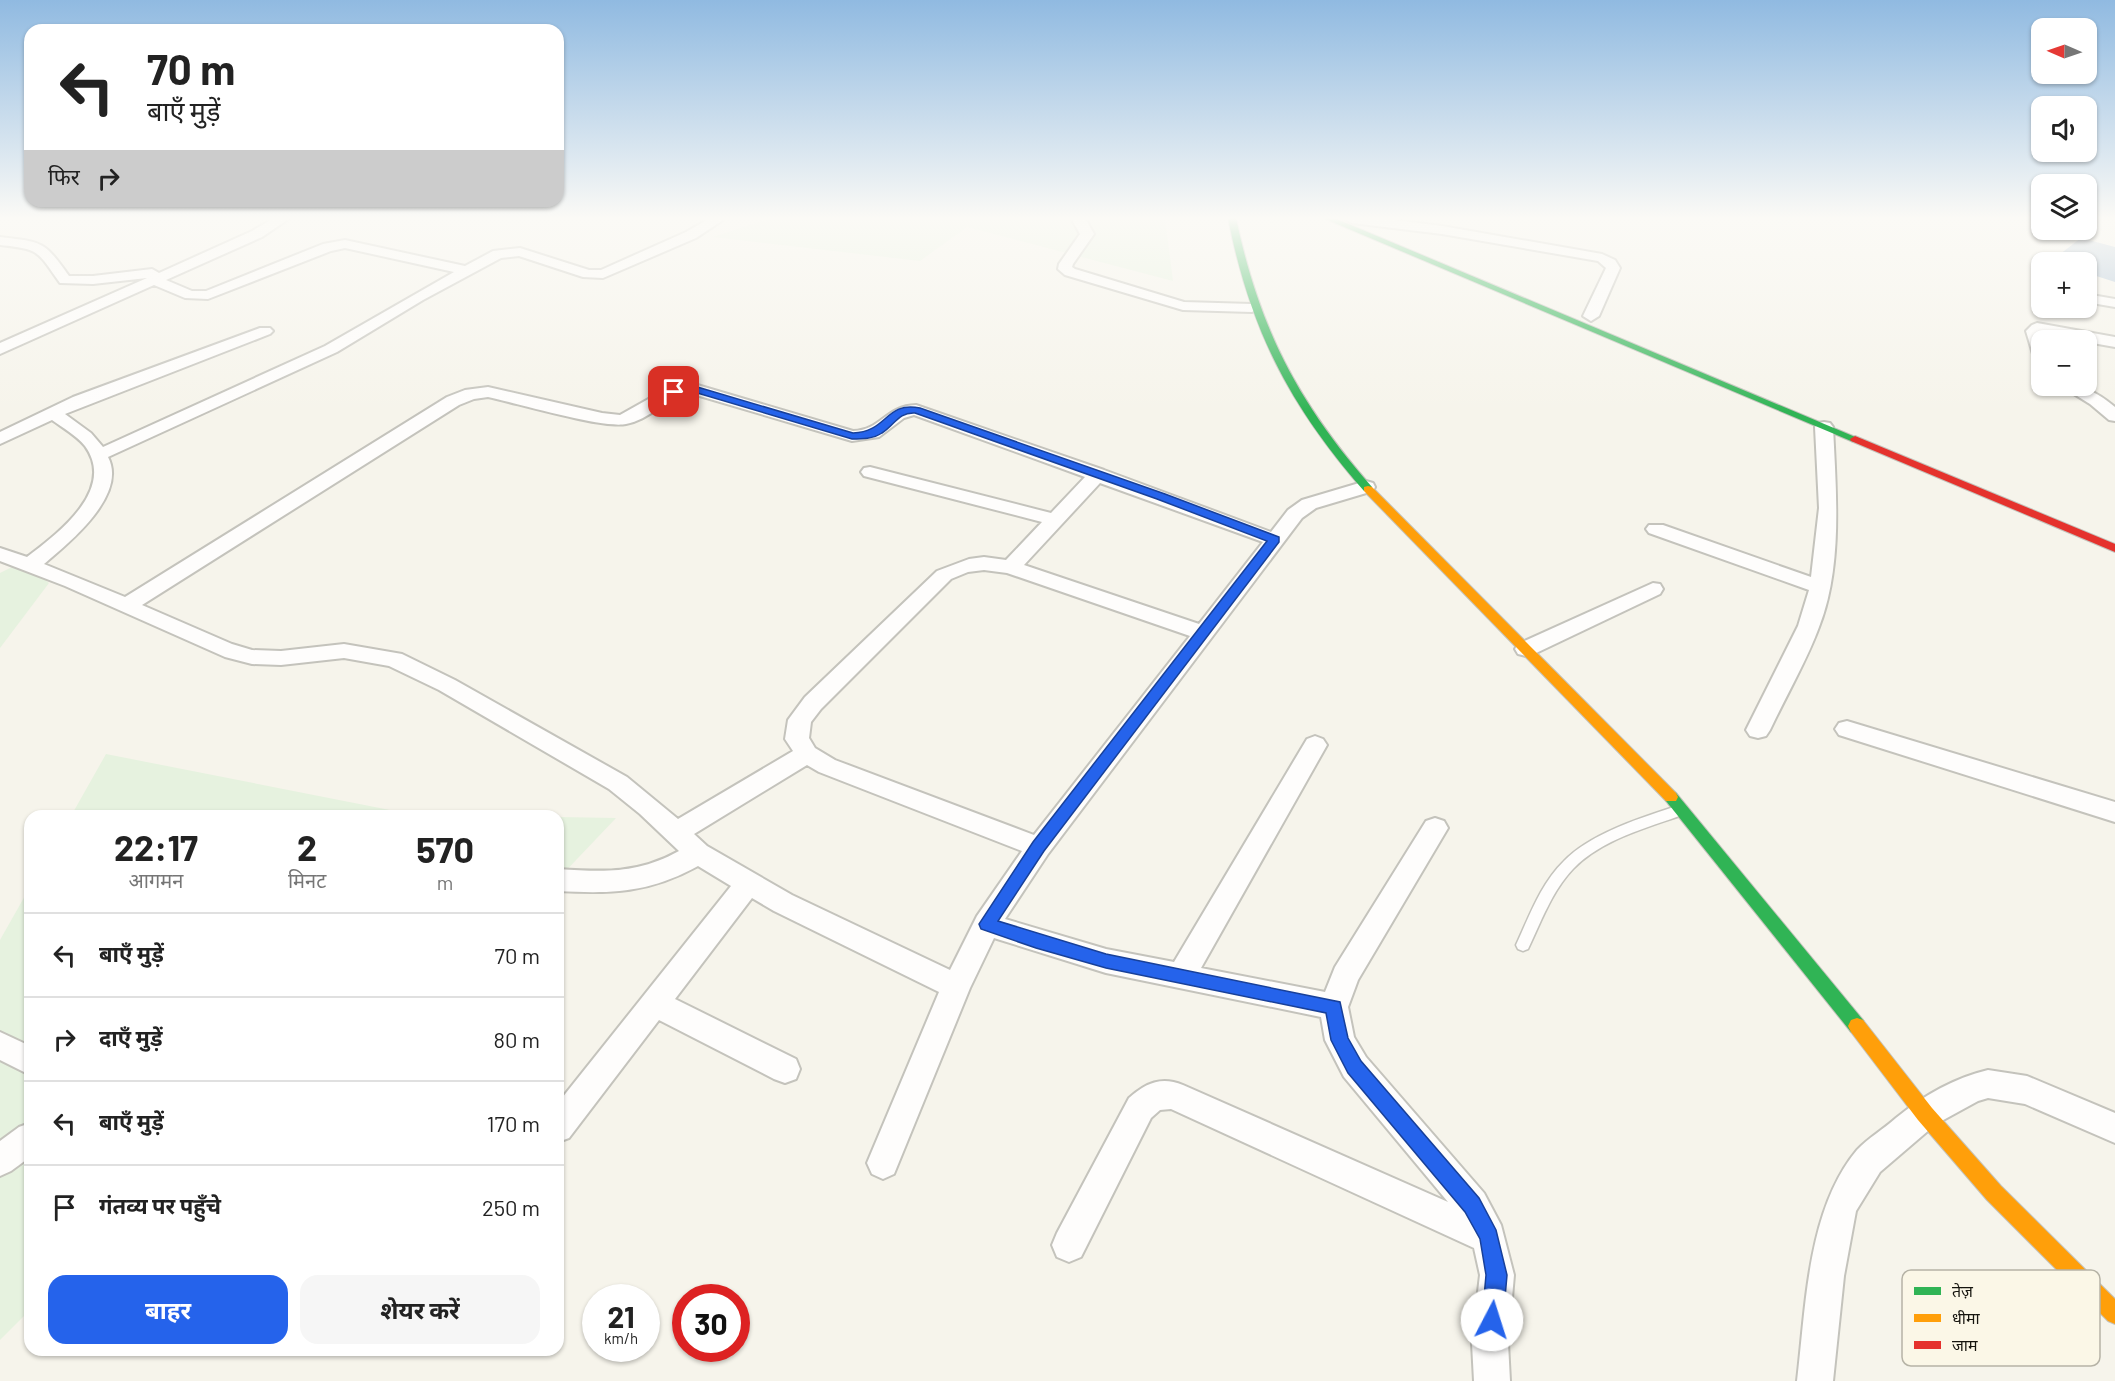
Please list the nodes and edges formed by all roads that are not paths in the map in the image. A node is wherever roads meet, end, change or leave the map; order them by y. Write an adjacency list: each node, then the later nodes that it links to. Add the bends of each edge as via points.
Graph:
1 (148, 282): 17 (street)
2 (159, 282): 3 (street, via 190,295 208,295)
3 (239, 282)
4 (444, 282): 23 (street, via 331,350)
5 (1105, 282): 12 (street, via 1183,306)
6 (1245, 282): 12 (main road)
7 (1480, 282): 21 (main road)
8 (1508, 282): 13 (main road)
9 (1606, 282): 13 (street)
10 (2097, 300): 11 (street)
11 (2115, 303)
12 (1252, 308): 26 (main road, via 1299,401 1327,442)
13 (1591, 316): 29 (main road)
14 (265, 330): 19 (street)
15 (2097, 339): 16 (street)
16 (2115, 342)
17 (0, 349)
18 (2088, 396): 20 (street)
19 (53, 413): 22 (street); 23 (street, via 92,444)
20 (2115, 416)
21 (1824, 427): 31 (main road); 35 (street, via 1828,508)
22 (0, 439)
23 (99, 455): 33 (street, via 104,475 98,495 63,538)
24 (870, 472): 27 (street)
25 (1098, 474): 27 (street); 30 (street); 37 (street, via 916,410 898,412 878,432 852,436 694,389 674,392 623,420 488,392 471,394 453,401)
26 (1366, 487): 30 (street, via 1309,504 1295,514); 39 (main road)
27 (1056, 519): 34 (street)
28 (1656, 529): 35 (street)
29 (2115, 534)
30 (1275, 540): 38 (street)
31 (2115, 548)
32 (0, 554): 33 (street)
33 (30, 565): 37 (street)
34 (1011, 567): 38 (street); 43 (street, via 983,561 944,575 813,703 800,720 797,739)
35 (1820, 587): 41 (street, via 1809,626)
36 (1653, 588): 39 (street)
37 (127, 605): 47 (street, via 225,650 252,657 344,651 394,659 618,783)
38 (1204, 633): 48 (street)
39 (1526, 649): 44 (main road)
40 (1847, 729): 45 (street)
41 (1758, 730)
42 (1315, 745): 54 (street)
43 (807, 754): 47 (street); 48 (street, via 827,766)
44 (1683, 808): 53 (lane, via 1601,843 1569,864 1555,882); 61 (main road)
45 (2115, 812)
46 (1435, 828): 57 (street, via 1345,976)
47 (675, 833): 49 (street)
48 (1039, 847): 52 (street)
49 (698, 853): 50 (street, via 643,880 615,884); 51 (street)
50 (564, 880)
51 (749, 883): 55 (street); 56 (street)
52 (987, 924): 54 (street, via 1106,961); 55 (street)
53 (1523, 945)
54 (1181, 976): 57 (street)
55 (956, 986): 66 (street)
56 (654, 1004): 60 (street); 62 (street)
57 (1334, 1007): 67 (street, via 1340,1040 1355,1067 1472,1205)
58 (0, 1045): 59 (street)
59 (24, 1057)
60 (784, 1069)
61 (1925, 1114): 63 (street, via 1972,1088 1988,1084 2027,1090); 69 (main road, via 1995,1193); 73 (street, via 1869,1161 1841,1206 1827,1276)
62 (564, 1118)
63 (2115, 1128)
64 (24, 1142): 65 (street)
65 (0, 1160)
66 (883, 1163)
67 (1489, 1237): 68 (street, via 1172,1095 1154,1096 1140,1108); 72 (street, via 1497,1275 1490,1343)
68 (1069, 1245)
69 (2071, 1270)
70 (2100, 1299): 71 (main road)
71 (2115, 1314)
72 (1492, 1381)
73 (1815, 1381)

